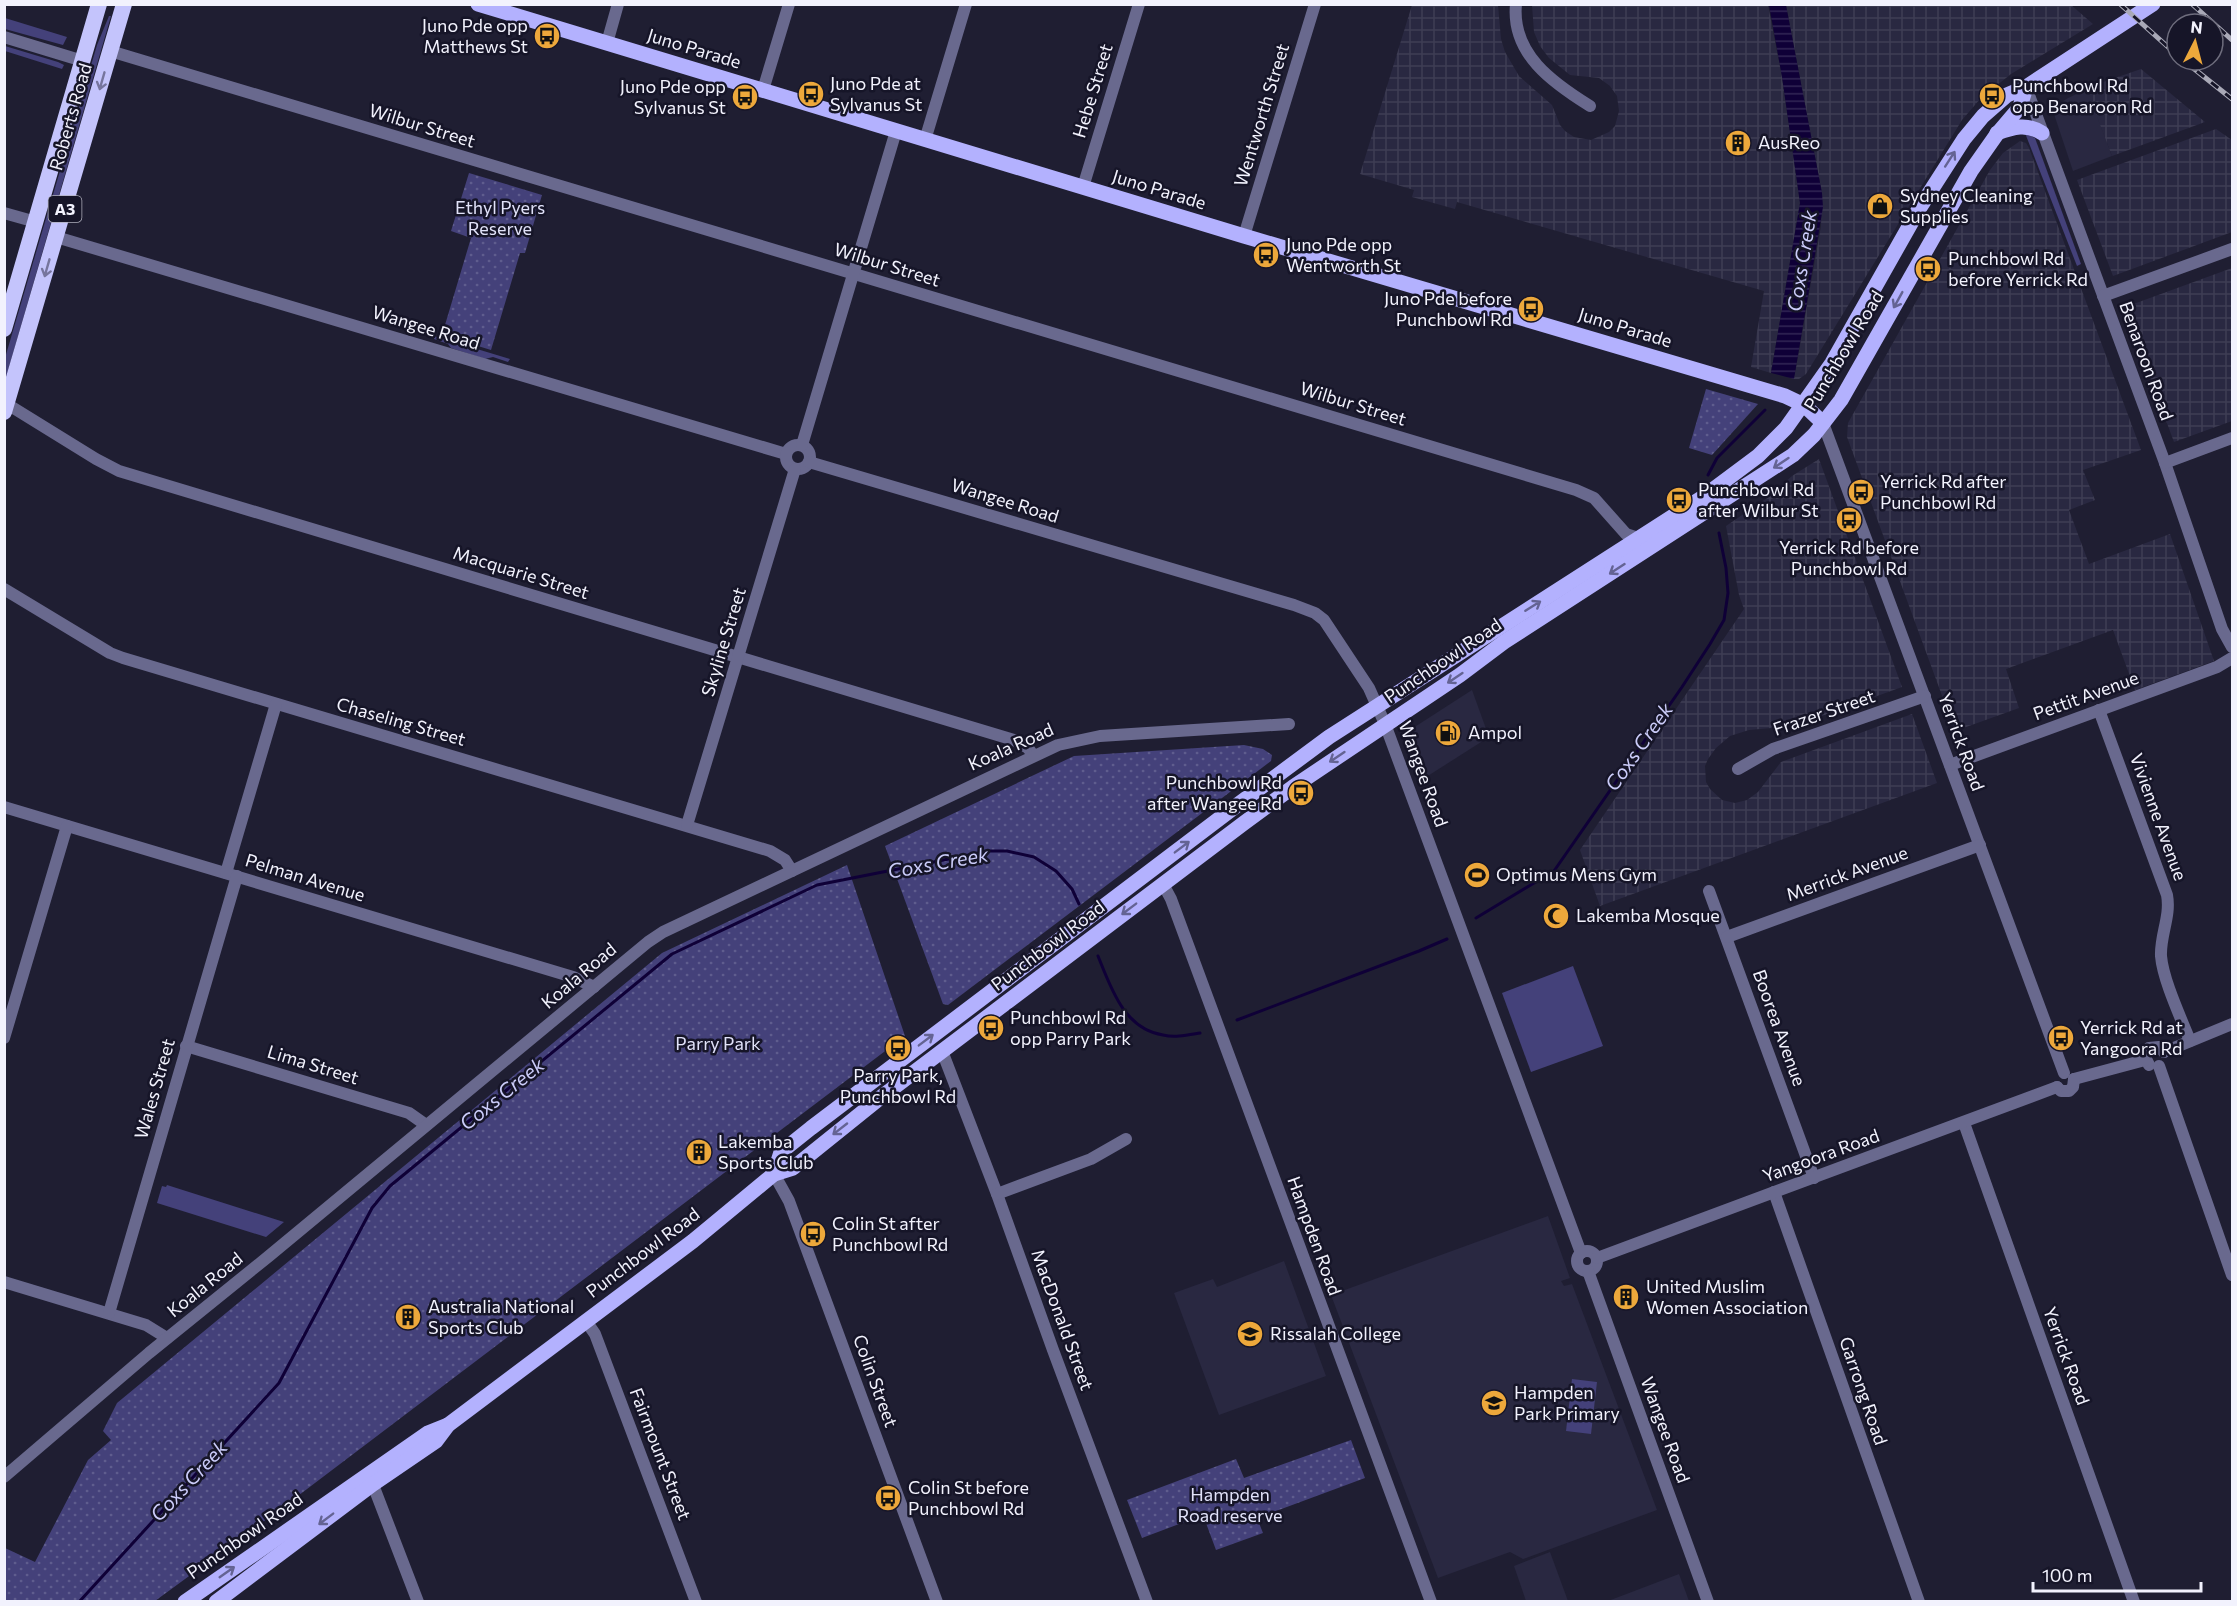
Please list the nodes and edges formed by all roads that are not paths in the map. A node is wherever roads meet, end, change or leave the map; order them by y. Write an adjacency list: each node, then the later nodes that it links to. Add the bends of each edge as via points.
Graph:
1 (99, 4): 14 (highway, Roberts Road / A3)
2 (124, 4): 13 (highway, Roberts Road / A3)
3 (478, 4): 12 (main road, Juno Parade)
4 (618, 4): 12 (street)
5 (789, 4): 16 (street)
6 (966, 4): 21 (street)
7 (1138, 4): 22 (street, Hebe Street)
8 (1315, 4): 25 (street, Wentworth Street)
9 (1516, 4): 17 (street, via 1517,27 1531,58 1560,87)
10 (2153, 4): 15 (main road, Punchbowl Road)
11 (4, 38): 14 (street)
12 (607, 43): 16 (main road, Juno Parade)
13 (110, 51): 26 (highway, Roberts Road / A3, one-way to 26); 28 (street, Wilbur Street)
14 (82, 61): 24 (highway, Roberts Road / A3)
15 (2026, 87): 19 (street, Benaroon Road); 20 (main road, Punchbowl Road, via 2020,107); 31 (main road, Punchbowl Road, one-way to 15, via 1957,149 1997,103)
16 (763, 90): 18 (main road, Juno Parade)
17 (1590, 106)
18 (896, 131): 21 (main road, Juno Parade); 28 (street)
19 (2042, 133): 20 (main road, via 2022,126); 29 (street, Benaroon Road)
20 (1997, 134): 33 (main road, Punchbowl Road, one-way to 33, via 1971,171)
21 (925, 140): 22 (main road, Juno Parade)
22 (1083, 187): 25 (main road, Juno Parade)
23 (4, 213): 24 (street)
24 (36, 222): 30 (highway, Roberts Road / A3)
25 (1244, 236): 31 (main road, Juno Parade, via 1785,396)
26 (56, 237): 32 (highway, Roberts Road / A3, one-way to 32); 36 (street, Wangee Road)
27 (2232, 249): 29 (street)
28 (852, 273): 35 (street); 40 (street, Wilbur Street, via 1576,490 1594,498 1626,534)
29 (2103, 296): 38 (street, Benaroon Road)
30 (4, 328)
31 (1804, 405): 33 (main road, Juno Parade); 40 (main road, Punchbowl Road, via 1777,438 1740,471)
32 (6, 408): 44 (street, Macquarie Street, via 119,471)
33 (1824, 423): 46 (street, Yerrick Road); 51 (main road, Punchbowl Road, one-way to 51, via 1781,464 1552,610)
34 (2232, 438): 38 (street)
35 (802, 445): 36 (street, via 794,445); 37 (street, via 808,450)
36 (786, 454): 39 (street, via 786,461)
37 (809, 462): 39 (street); 48 (street, Wangee Road, via 1309,610 1320,615 1332,629)
38 (2165, 463): 42 (street, Benaroon Road)
39 (795, 469): 44 (street, Skyline Street)
40 (1638, 538): 48 (main road, Punchbowl Road, one-way to 40)
41 (4, 589): 47 (street, Chaseling Street, via 116,656)
42 (2228, 627): 43 (street, Benaroon Road)
43 (2232, 647)
44 (738, 657): 52 (street, Macquarie Street, via 1014,740); 56 (street, Skyline Street)
45 (2232, 658): 49 (street, Pettit Avenue, via 2217,668)
46 (1925, 696): 53 (street, Yerrick Road); 54 (street, Frazer Street, via 1773,749)
47 (276, 704): 56 (street, Chaseling Street); 60 (street, Wales Street)
48 (1377, 706): 51 (street, Wangee Road); 77 (main road, Punchbowl Road, one-way to 48, via 782,1152 811,1128 1267,782)
49 (2099, 711): 53 (street, Pettit Avenue); 67 (street, Vivienne Avenue, via 2167,895 2163,966)
50 (1289, 724): 52 (street, Koala Road, via 1100,736 1071,741)
51 (1385, 724): 61 (main road, Punchbowl Road, one-way to 61); 81 (street, Wangee Road)
52 (1033, 755): 59 (street, Koala Road)
53 (1950, 765): 58 (street, Yerrick Road)
54 (1738, 769)
55 (4, 807): 57 (street, Pelman Avenue)
56 (687, 825): 59 (street, Chaseling Street, via 770,851 785,860)
57 (67, 826): 60 (street, Pelman Avenue); 66 (street)
58 (1980, 846): 63 (street, Merrick Avenue); 73 (street, Yerrick Road)
59 (792, 871): 64 (street, Koala Road, via 663,932)
60 (232, 874): 64 (street, Pelman Avenue, via 573,976); 68 (street, Wales Street)
61 (1163, 884): 69 (main road, Punchbowl Road, one-way to 69); 97 (street, Hampden Road)
62 (1709, 891): 63 (street, Boorea Avenue)
63 (1727, 937): 78 (street, Boorea Avenue)
64 (594, 987): 75 (street, Koala Road)
65 (2232, 1024): 67 (street)
66 (4, 1038)
67 (2190, 1041): 70 (street)
68 (186, 1046): 75 (street, Lima Street, via 409,1113); 86 (street, Wales Street)
69 (942, 1051): 77 (main road, Punchbowl Road, one-way to 77, via 793,1168); 80 (street, MacDonald Street)
70 (2164, 1052): 71 (street, via 2159,1047 2149,1048); 72 (street, via 2164,1062)
71 (2145, 1060): 72 (street, via 2149,1065); 73 (street)
72 (2159, 1066): 84 (street)
73 (2069, 1076): 74 (street, Yangoora Road, via 2074,1084 2069,1091 2057,1087)
74 (1964, 1123): 78 (street, Yangoora Road); 100 (street, Yerrick Road)
75 (426, 1125): 88 (street, Koala Road)
76 (1126, 1139): 80 (street, via 1091,1159)
77 (774, 1174): 87 (main road, Punchbowl Road); 95 (street, Colin Street, via 789,1201)
78 (1814, 1178): 79 (street, Yangoora Road)
79 (1774, 1192): 82 (street, Yangoora Road); 99 (street, Garrong Road)
80 (997, 1194): 96 (street, MacDonald Street)
81 (1581, 1253): 82 (street, via 1590,1251); 83 (street, via 1578,1264)
82 (1597, 1258): 83 (street)
83 (1588, 1271): 98 (street, Wangee Road)
84 (2232, 1275)
85 (4, 1282): 86 (street)
86 (109, 1313): 88 (street, via 147,1325)
87 (586, 1321): 90 (main road, Punchbowl Road, via 448,1425 428,1433); 94 (street, Fairmount Street, via 595,1334)
88 (167, 1338): 89 (street, Koala Road)
89 (4, 1477)
90 (371, 1479): 91 (main road, Punchbowl Road, one-way to 91); 92 (main road, Punchbowl Road, one-way to 90); 93 (street)
91 (220, 1600)
92 (185, 1602)
93 (418, 1602)
94 (696, 1602)
95 (938, 1602)
96 (1147, 1602)
97 (1431, 1602)
98 (1708, 1602)
99 (1919, 1602)
100 (2134, 1602)

